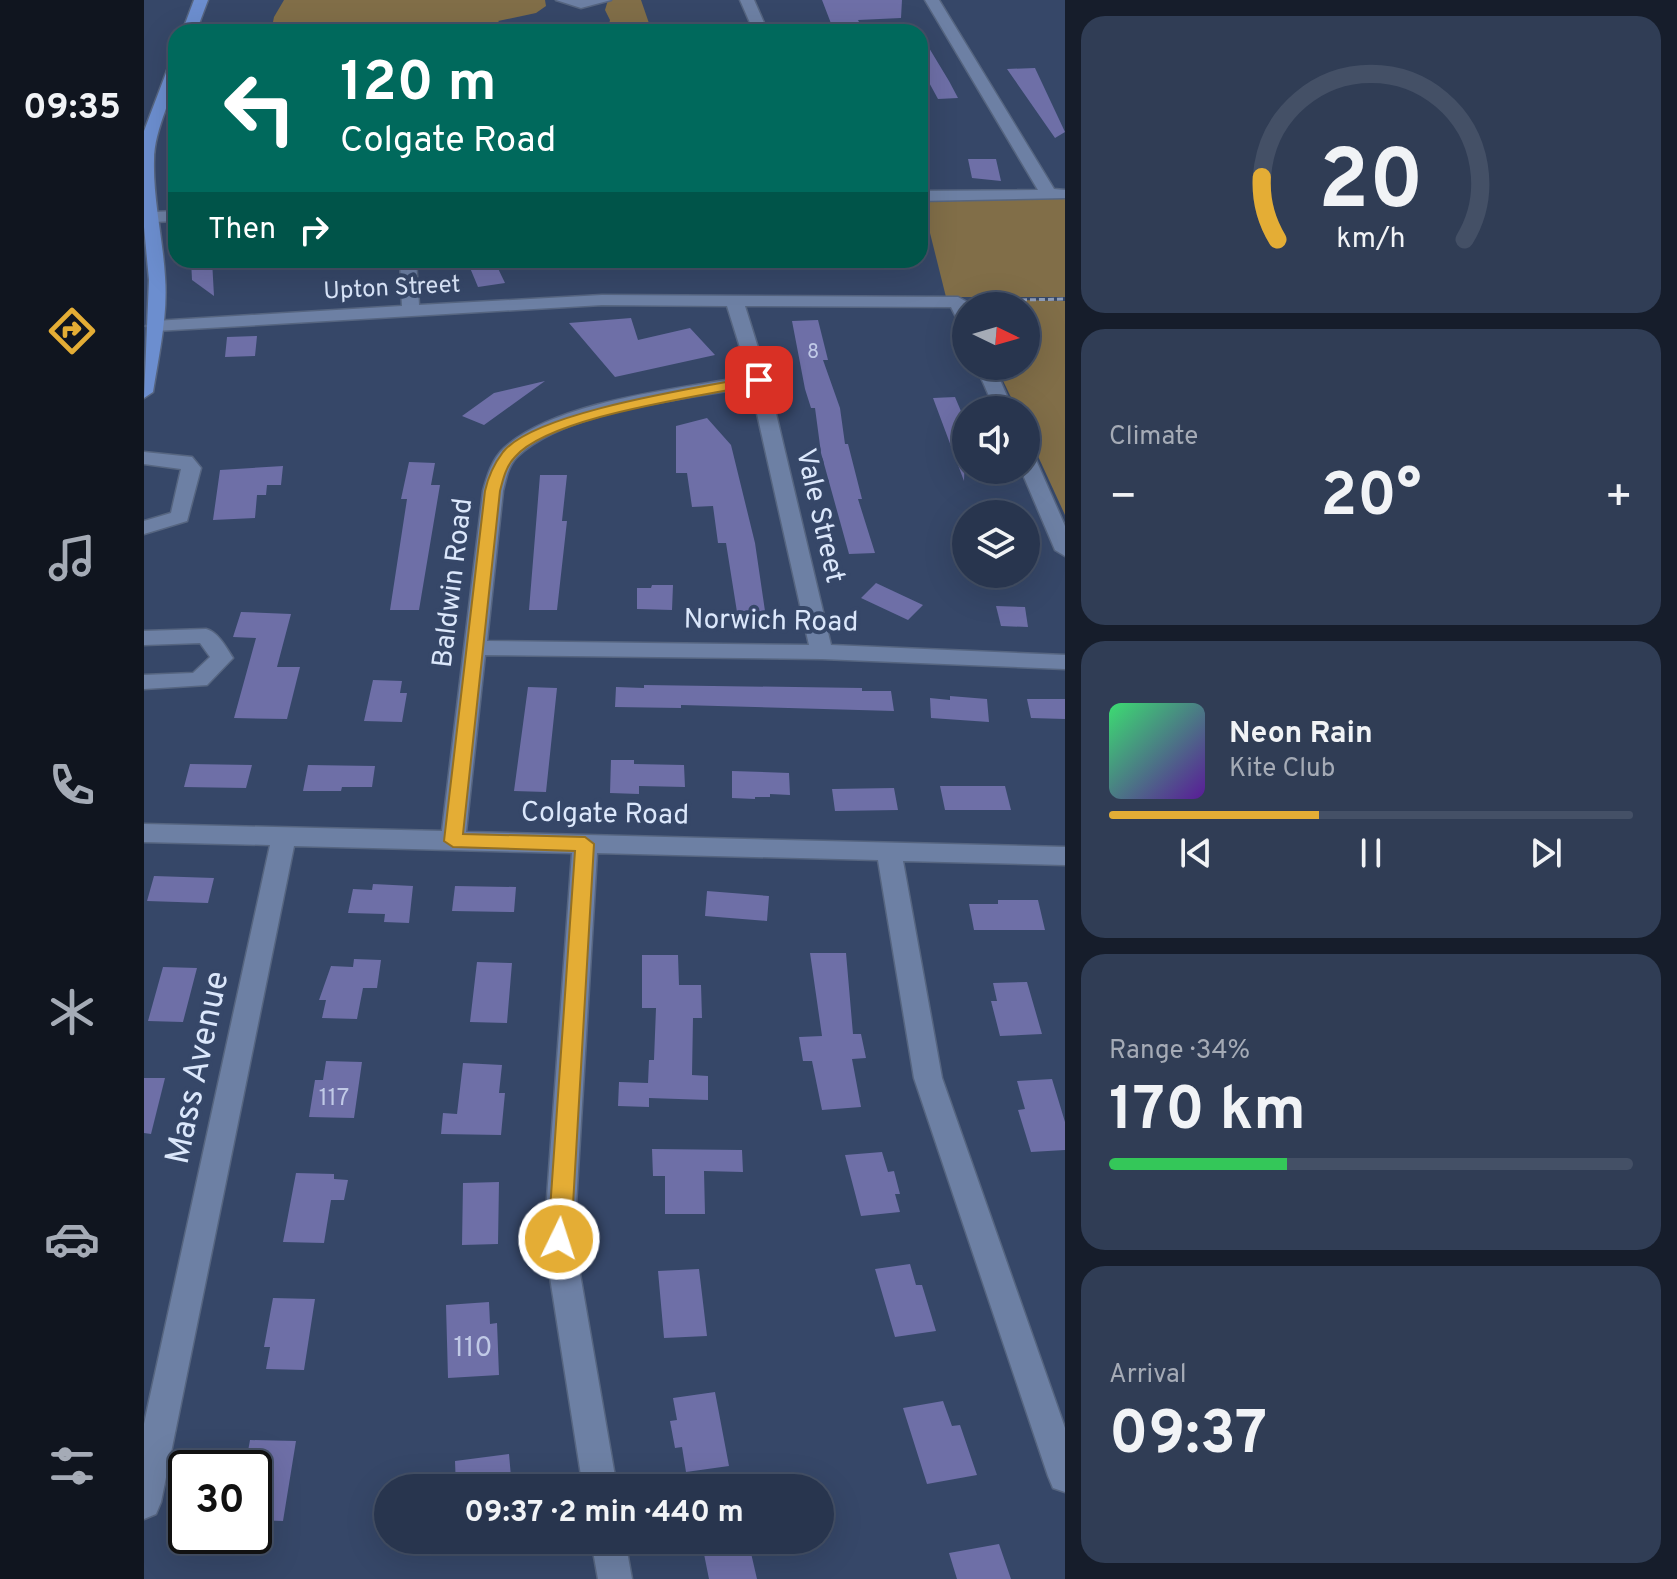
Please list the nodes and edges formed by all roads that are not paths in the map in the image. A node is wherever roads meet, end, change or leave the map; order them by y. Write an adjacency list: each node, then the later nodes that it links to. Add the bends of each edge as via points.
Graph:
1 (201, 0): 6 (main road)
2 (563, 0): 3 (street)
3 (604, 0)
4 (747, 0): 7 (street)
5 (932, 0): 10 (street)
6 (192, 24)
7 (758, 24)
8 (168, 86): 9 (main road, via 152,128)
9 (145, 193): 13 (main road)
10 (1057, 194): 11 (street)
11 (928, 196)
12 (168, 216): 13 (street)
13 (153, 217): 18 (main road)
14 (408, 268): 17 (street)
15 (734, 300): 16 (street, Upton Street); 17 (street, Upton Street, via 602,300); 20 (street, Vale Street)
16 (952, 302)
17 (411, 312): 18 (street, Upton Street)
18 (155, 326): 19 (main road)
19 (147, 352): 21 (main road)
20 (759, 380): 27 (street, Baldwin Road, via 591,415 540,433 509,453 493,491); 28 (street, Vale Street)
21 (144, 392)
22 (144, 458): 24 (street, via 185,461 191,468 180,517)
23 (1036, 484): 25 (street)
24 (144, 528)
25 (1065, 550)
26 (144, 638): 30 (street, via 206,636 222,658 199,680)
27 (475, 648): 28 (street, Norwich Road); 33 (street, Baldwin Road)
28 (822, 652): 29 (street, Norwich Road)
29 (1065, 662)
30 (144, 682)
31 (144, 833): 32 (street, Colgate Road)
32 (284, 836): 33 (street, Colgate Road); 39 (street, Mass Avenue)
33 (453, 841): 34 (street, Colgate Road)
34 (585, 844): 35 (street, Colgate Road); 37 (street, via 559,1239)
35 (889, 852): 36 (street, Colgate Road); 38 (street, via 928,1078)
36 (1065, 856)
37 (598, 1474)
38 (1065, 1476)
39 (144, 1502)
40 (611, 1554): 41 (street)
41 (615, 1579)

